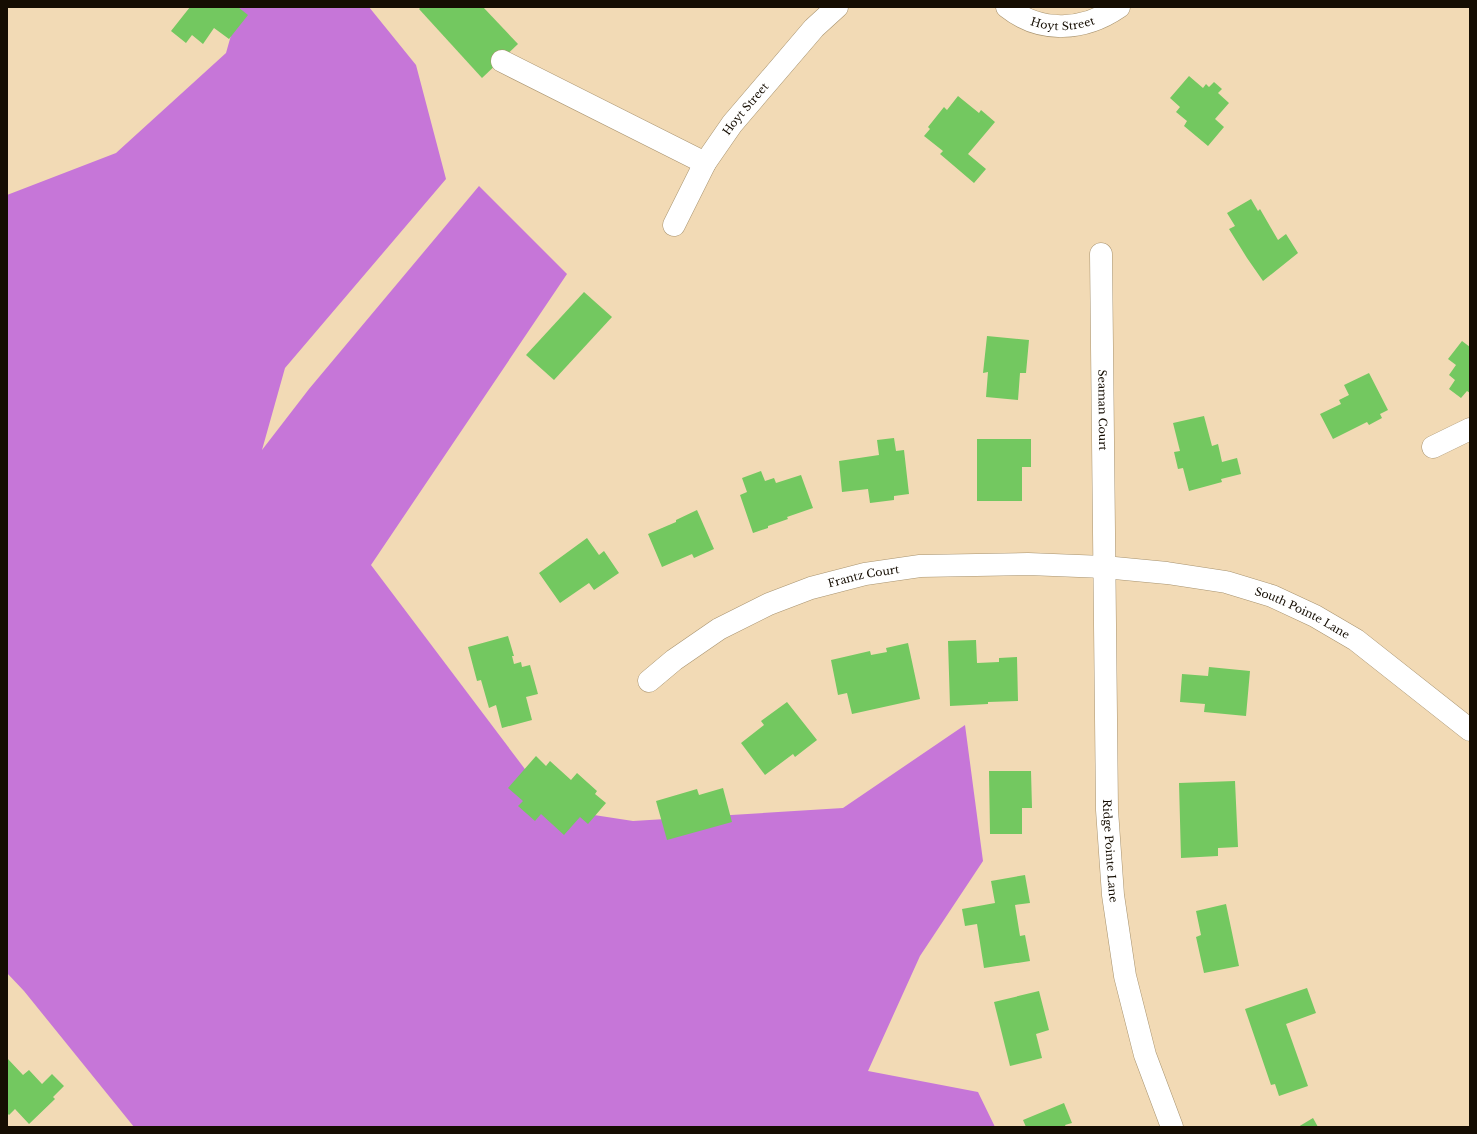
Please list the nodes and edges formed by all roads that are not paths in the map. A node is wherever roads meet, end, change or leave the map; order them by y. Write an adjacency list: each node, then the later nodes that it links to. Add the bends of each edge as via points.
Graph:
1 (837, 7): 5 (street, Hoyt Street, via 814,28 732,124)
2 (1007, 7): 3 (street, Hoyt Street, via 1036,23 1060,27 1085,24 1108,15)
3 (1119, 7)
4 (502, 61): 5 (street)
5 (705, 163): 6 (street, Hoyt Street)
6 (674, 225)
7 (1101, 254): 10 (street, Seaman Court)
8 (1470, 429): 9 (street)
9 (1433, 447)
10 (1104, 567): 11 (street, Frantz Court, via 1028,564 920,566 865,574 811,588 769,604 726,625 674,660); 12 (street, South Pointe Lane, via 1226,582 1272,596 1315,616 1356,640); 13 (street, Ridge Pointe Lane, via 1107,810 1113,895 1126,976 1145,1055)
11 (649, 681)
12 (1470, 730)
13 (1172, 1127)

